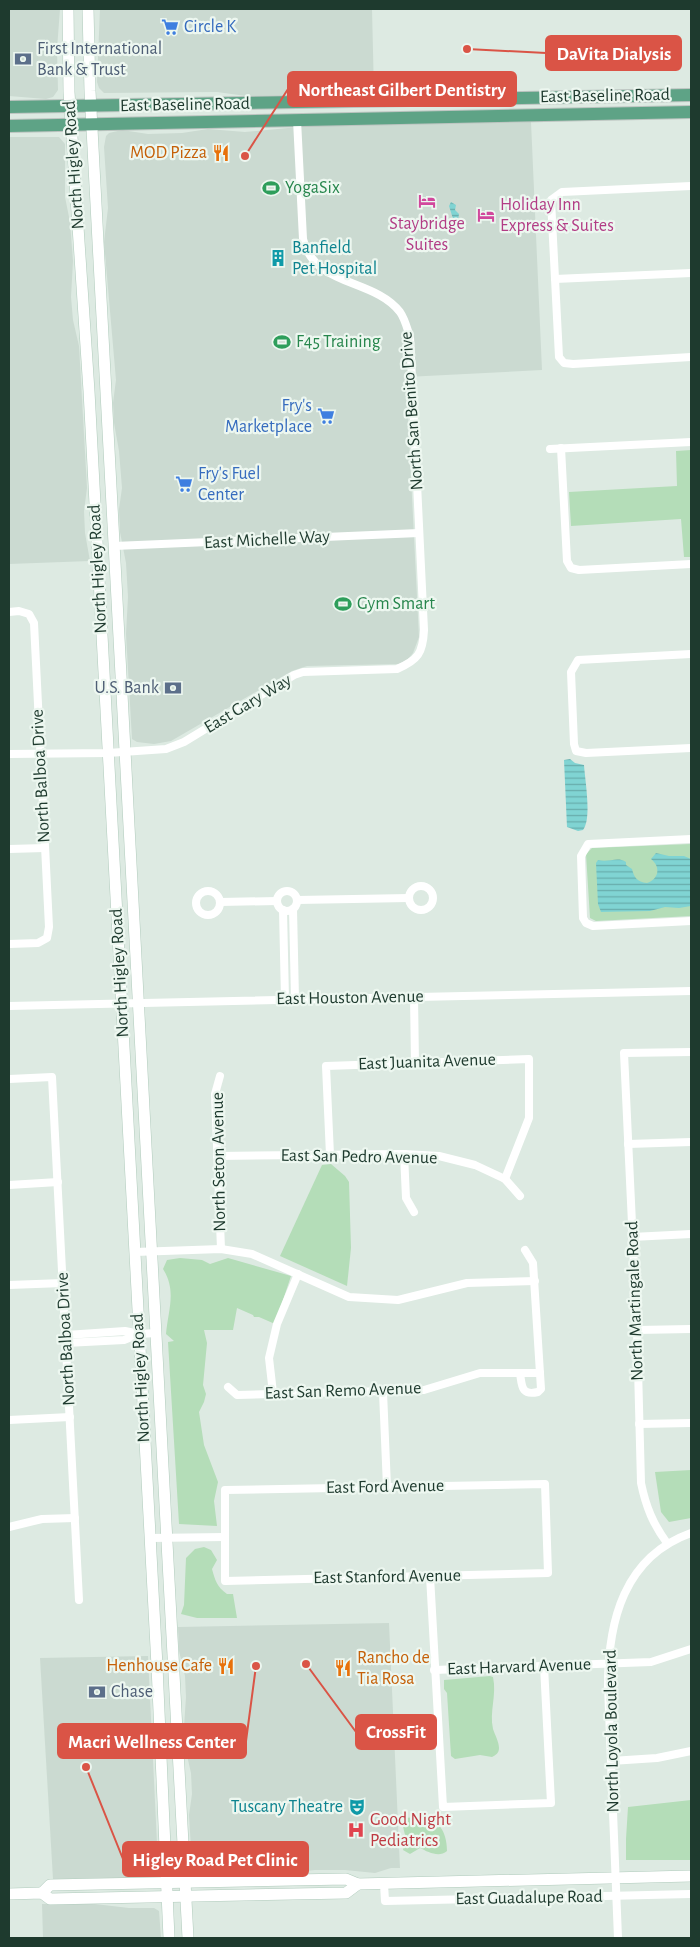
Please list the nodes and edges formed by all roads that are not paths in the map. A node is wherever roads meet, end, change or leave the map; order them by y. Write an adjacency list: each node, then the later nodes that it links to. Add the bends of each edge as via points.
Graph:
1 (68, 9): 7 (main road, North Higley Road)
2 (88, 9): 6 (main road, North Higley Road)
3 (691, 95): 4 (main road, East Baseline Road)
4 (527, 98): 5 (main road, East Baseline Road); 10 (main road)
5 (296, 102): 6 (main road, East Baseline Road); 11 (main road)
6 (91, 104): 7 (main road, East Baseline Road); 13 (main road, North Higley Road)
7 (70, 105): 8 (main road, East Baseline Road); 12 (main road, North Higley Road)
8 (9, 107)
9 (691, 112): 10 (main road, East Baseline Road)
10 (527, 116): 11 (main road, East Baseline Road)
11 (296, 120): 13 (main road, East Baseline Road); 24 (street, North San Benito Drive, via 302,239 306,252 324,271 387,300 406,323 410,337)
12 (71, 125): 13 (main road, East Baseline Road); 14 (main road, East Baseline Road); 19 (main road, North Higley Road)
13 (92, 125): 18 (main road, North Higley Road)
14 (9, 126)
15 (691, 186): 17 (street, via 562,192 555,196 551,200)
16 (691, 273): 17 (street)
17 (555, 280): 20 (street, via 559,357 564,363)
18 (103, 328): 19 (main road); 25 (main road, North Higley Road)
19 (85, 330): 26 (main road, North Higley Road)
20 (691, 357)
21 (691, 442): 22 (street)
22 (561, 448): 23 (street); 27 (street, via 567,561 571,568)
23 (550, 449)
24 (419, 533): 25 (street, East Michelle Way); 30 (street, North San Benito Drive, via 423,645)
25 (114, 546): 26 (main road); 32 (main road, North Higley Road)
26 (97, 547): 32 (main road, North Higley Road)
27 (691, 564)
28 (9, 612): 34 (street, North Balboa Drive, via 29,614 34,623)
29 (691, 654): 31 (street, via 578,660 571,672 576,751)
30 (410, 663): 32 (street, East Gary Way, via 397,669 302,672 177,746)
31 (691, 748)
32 (117, 752): 34 (street, East Gary Way); 50 (main road, North Higley Road); 51 (main road, North Higley Road)
33 (9, 754): 34 (street, East Gary Way)
34 (41, 754): 36 (street, North Balboa Drive)
35 (691, 839): 44 (street, via 588,844 581,856 583,918 586,924)
36 (45, 848): 37 (street); 45 (street, North Balboa Drive, via 48,938 38,943)
37 (9, 849)
38 (409, 898): 39 (street)
39 (298, 900): 40 (street, via 293,892 287,891 279,895); 42 (street)
40 (277, 901): 41 (street); 43 (street)
41 (220, 902)
42 (294, 909): 43 (street); 49 (street)
43 (283, 910): 48 (street)
44 (691, 921)
45 (9, 944)
46 (691, 991): 47 (street, East Houston Avenue)
47 (414, 996): 49 (street, East Houston Avenue); 54 (street)
48 (285, 999): 49 (street, East Houston Avenue); 50 (street, East Houston Avenue)
49 (296, 999)
50 (138, 1002): 51 (street, East Houston Avenue); 72 (main road, North Higley Road)
51 (121, 1003): 52 (street, East Houston Avenue); 71 (main road, North Higley Road)
52 (9, 1006)
53 (691, 1052): 58 (street, North Martingale Road, via 624,1054)
54 (415, 1063): 60 (street, East Juanita Avenue, via 326,1066); 62 (street, East Juanita Avenue, via 529,1059 529,1118)
55 (220, 1076): 61 (street, North Seton Avenue, via 215,1094)
56 (9, 1079): 63 (street, North Balboa Drive, via 52,1077)
57 (691, 1142): 58 (street)
58 (628, 1144): 68 (street, North Martingale Road)
59 (404, 1154): 60 (street, East San Pedro Avenue); 62 (street, East San Pedro Avenue, via 440,1156 474,1165); 66 (street, via 406,1198)
60 (330, 1155): 61 (street, East San Pedro Avenue)
61 (217, 1156): 69 (street, North Seton Avenue)
62 (505, 1179): 65 (street, East San Pedro Avenue)
63 (58, 1182): 64 (street); 75 (street, North Balboa Drive)
64 (9, 1185)
65 (520, 1196)
66 (414, 1212)
67 (691, 1234): 68 (street)
68 (632, 1237): 78 (street, North Martingale Road)
69 (221, 1249): 72 (street); 73 (street, via 252,1254)
70 (525, 1250): 74 (street, via 533,1263)
71 (134, 1252): 72 (street); 80 (main road, North Higley Road)
72 (152, 1252): 79 (main road, North Higley Road)
73 (298, 1274): 74 (street, via 349,1297 398,1300 467,1283); 86 (street, via 277,1324 269,1358)
74 (535, 1281): 83 (street)
75 (63, 1283): 76 (street); 81 (street, North Balboa Drive)
76 (9, 1285)
77 (691, 1329): 78 (street)
78 (637, 1330): 90 (street, North Martingale Road)
79 (156, 1333): 80 (street); 97 (main road, North Higley Road)
80 (139, 1334): 81 (street, via 124,1340); 96 (main road, North Higley Road)
81 (66, 1339): 87 (street, North Balboa Drive)
82 (520, 1373): 83 (street, East San Remo Avenue); 83 (street, via 522,1387 531,1394 541,1389); 85 (street, East San Remo Avenue, via 480,1373 424,1390)
83 (540, 1373)
84 (228, 1386): 86 (street, East San Remo Avenue, via 237,1395)
85 (383, 1392): 86 (street, East San Remo Avenue); 91 (street)
86 (273, 1393)
87 (70, 1417): 88 (street); 92 (street, North Balboa Drive)
88 (9, 1420)
89 (691, 1423): 90 (street)
90 (639, 1424): 98 (street, North Martingale Road, via 641,1483 646,1506)
91 (387, 1487): 95 (street, East Ford Avenue, via 225,1490); 99 (street, East Ford Avenue, via 545,1484)
92 (75, 1518): 93 (street, via 42,1519); 101 (street, North Balboa Drive)
93 (9, 1527)
94 (691, 1533): 98 (street)
95 (225, 1537): 97 (street); 100 (street, East Stanford Avenue, via 225,1581)
96 (150, 1538): 97 (street); 104 (main road, North Higley Road)
97 (167, 1538): 103 (main road, North Higley Road)
98 (667, 1543): 105 (street, North Loyola Boulevard, via 640,1569 625,1591 614,1622)
99 (548, 1573): 100 (street, East Stanford Avenue)
100 (430, 1576): 107 (street)
101 (79, 1600)
102 (691, 1648): 105 (street, East Harvard Avenue, via 651,1662)
103 (174, 1663): 104 (main road); 113 (main road, North Higley Road)
104 (157, 1664): 112 (main road, North Higley Road)
105 (608, 1664): 106 (street, East Harvard Avenue); 109 (street, North Loyola Boulevard)
106 (544, 1666): 107 (street, East Harvard Avenue); 107 (street, via 551,1803 443,1808)
107 (434, 1670)
108 (691, 1752): 109 (street)
109 (611, 1761): 111 (street, North Loyola Boulevard)
110 (691, 1876): 111 (main road, East Guadalupe Road)
111 (616, 1877): 115 (main road, East Guadalupe Road); 119 (street, North Loyola Boulevard)
112 (166, 1882): 113 (main road, East Guadalupe Road); 116 (main road, East Guadalupe Road, via 50,1885); 120 (main road, North Higley Road)
113 (185, 1882): 114 (main road, East Guadalupe Road, via 346,1880); 121 (main road, North Higley Road)
114 (358, 1884): 115 (main road, East Guadalupe Road); 121 (main road, East Guadalupe Road, via 346,1893)
115 (384, 1884): 119 (street, East Guadalupe Road, via 385,1901)
116 (42, 1893): 117 (main road, East Guadalupe Road); 120 (main road, East Guadalupe Road, via 50,1899)
117 (9, 1894)
118 (691, 1894): 119 (street, East Guadalupe Road)
119 (617, 1896): 124 (street, North Loyola Boulevard)
120 (166, 1897): 121 (main road, East Guadalupe Road); 122 (main road, North Higley Road)
121 (186, 1897): 123 (main road, North Higley Road)
122 (168, 1938)
123 (188, 1938)
124 (618, 1938)

